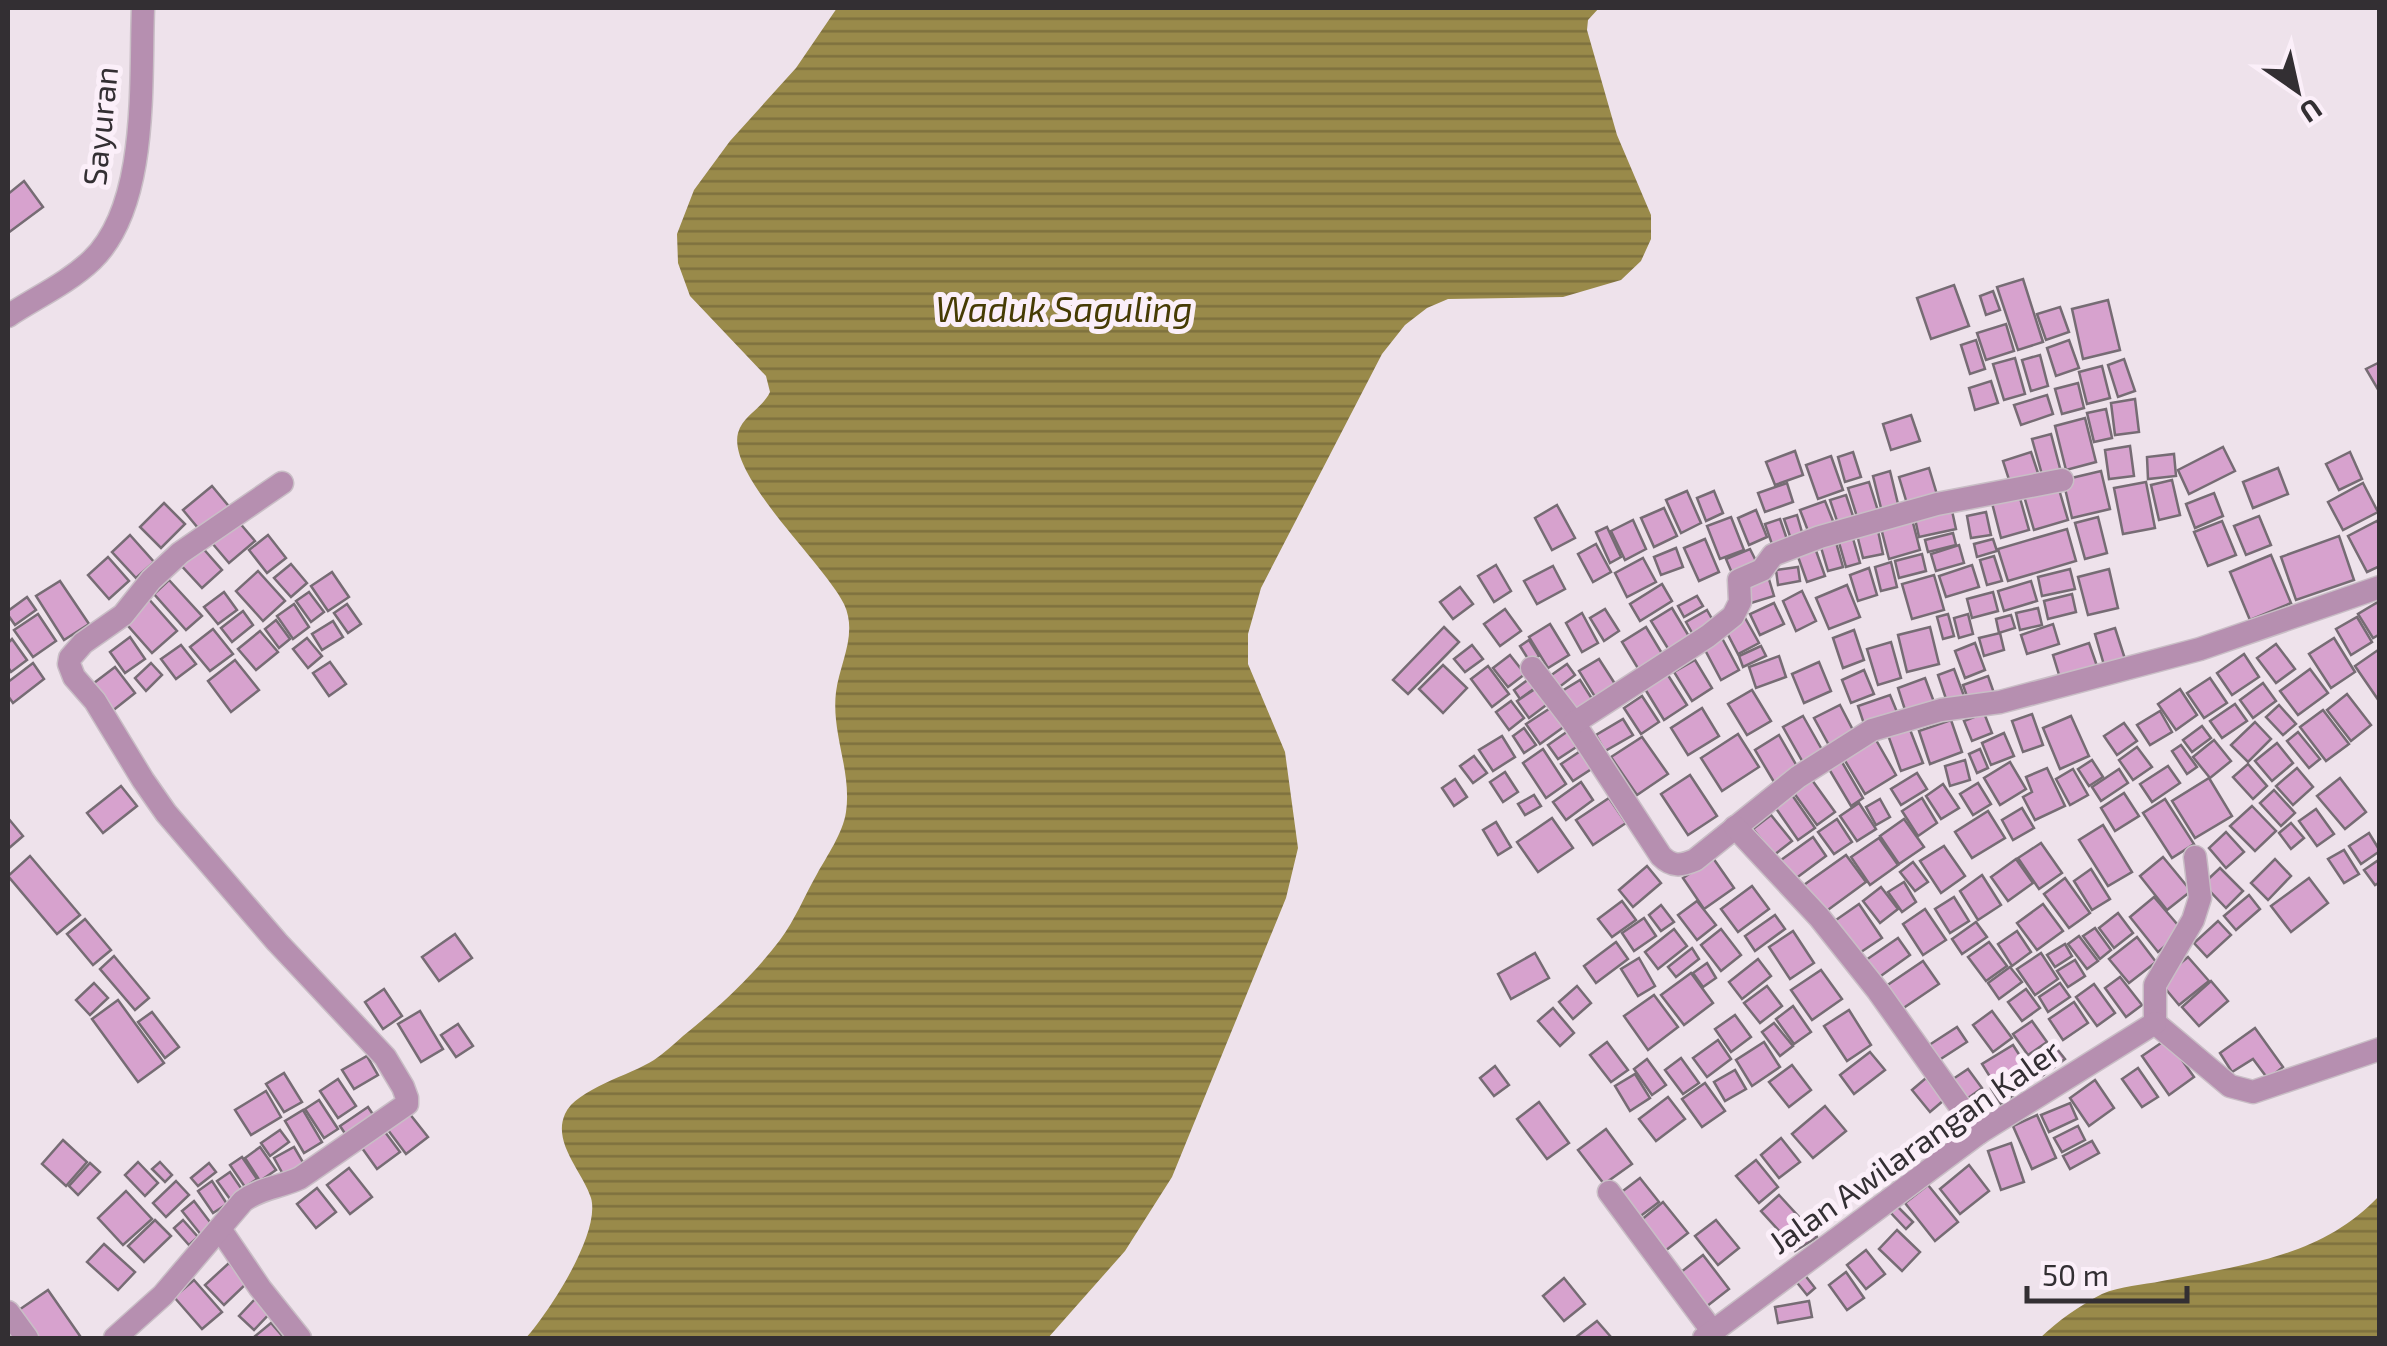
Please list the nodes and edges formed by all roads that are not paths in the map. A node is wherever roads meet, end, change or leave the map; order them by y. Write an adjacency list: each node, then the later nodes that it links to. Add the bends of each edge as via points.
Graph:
1 (143, 8): 2 (street, Sayuran, via 137,156 122,215 92,261)
2 (8, 316)
3 (2062, 480): 7 (street, via 1937,504 1773,554 1762,570 1738,580 1740,602 1733,616)
4 (282, 483): 14 (street, via 180,553 69,664 166,813 384,1057 408,1098 400,1111 300,1178 254,1193)
5 (2380, 587): 8 (street, via 2200,648 1872,730)
6 (1532, 668): 7 (street)
7 (1574, 723): 8 (street, via 1669,863 1695,860)
8 (1736, 826): 12 (street, via 1878,990)
9 (2194, 857): 10 (street, via 2200,898 2155,985)
10 (2155, 1023): 11 (street, via 2230,1086 2253,1092); 12 (street, Jalan Awilarangan Kaler)
11 (2380, 1049)
12 (1979, 1134): 16 (street, Jalan Awilarangan Kaler)
13 (1609, 1192): 16 (street)
14 (220, 1229): 18 (street); 19 (street)
15 (8, 1312): 17 (street)
16 (1708, 1335)
17 (27, 1338)
18 (115, 1338)
19 (300, 1338)

